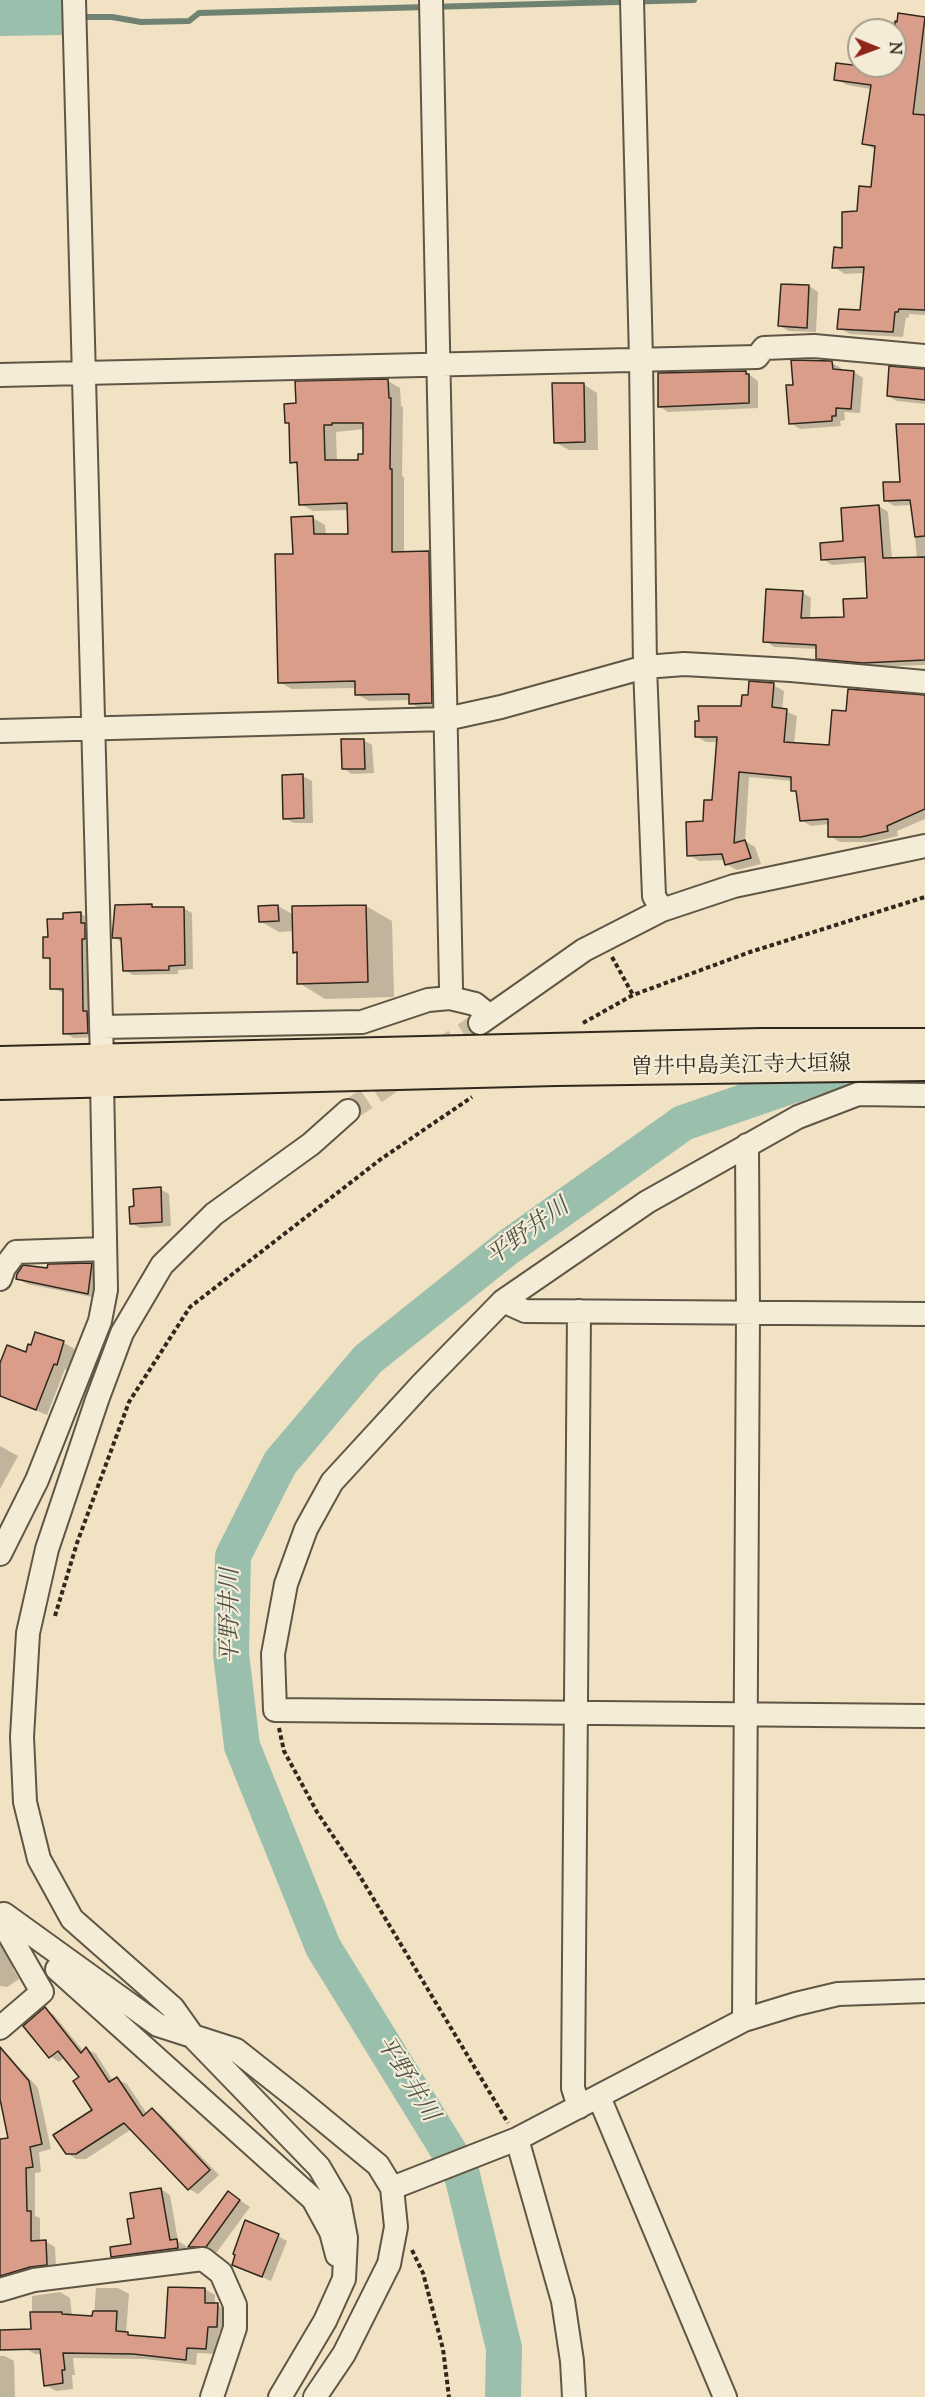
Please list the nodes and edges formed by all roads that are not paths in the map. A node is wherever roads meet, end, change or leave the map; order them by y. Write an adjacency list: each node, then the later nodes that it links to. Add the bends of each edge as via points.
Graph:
1 (74, 2): 7 (street)
2 (632, 8): 5 (street)
3 (431, 10): 6 (street)
4 (925, 356): 5 (street, via 814,346 764,348 757,357)
5 (641, 358): 6 (street); 9 (street)
6 (439, 364): 7 (street); 11 (street)
7 (83, 373): 8 (street); 12 (street)
8 (0, 375)
9 (645, 667): 10 (street, via 684,664); 11 (street); 15 (street, via 654,896)
10 (925, 682)
11 (446, 719): 12 (street); 16 (street)
12 (93, 729): 13 (street); 17 (street)
13 (0, 731)
14 (925, 846): 15 (street, via 734,886)
15 (662, 910): 16 (street, via 584,950 485,1019 475,1004)
16 (450, 998): 17 (street, via 428,1000 362,1022)
17 (101, 1027): 22 (street)
18 (925, 1043): 19 (main road, 曽井中島美江寺大垣線, via 761,1043)
19 (559, 1059): 21 (main road, 曽井中島美江寺大垣線); 22 (main road)
20 (0, 1061): 22 (main road)
21 (925, 1066)
22 (102, 1070): 23 (main road); 27 (street)
23 (0, 1085)
24 (925, 1095): 26 (street, via 858,1094 798,1117)
25 (348, 1111): 41 (street, via 311,1144 214,1214 162,1265 122,1333 96,1400 47,1549 28,1633 22,1737 25,1802 39,1859 72,1919 173,2008)
26 (747, 1145): 29 (street, via 647,1202); 31 (street)
27 (105, 1249): 28 (street, via 16,1252); 33 (street, via 106,1290 99,1321 37,1480)
28 (0, 1279)
29 (503, 1301): 30 (street, via 525,1311); 34 (street, via 332,1482 306,1529 286,1584 273,1654 275,1710)
30 (579, 1311): 31 (street); 34 (street)
31 (748, 1312): 32 (street); 35 (street)
32 (925, 1314)
33 (0, 1554)
34 (576, 1711): 35 (street); 42 (street, via 573,2088)
35 (745, 1713): 36 (street); 39 (street)
36 (925, 1716)
37 (2, 1911): 40 (street, via 6,1929 42,1992); 41 (street, via 158,2025); 45 (street, via 27,1942 313,2199 331,2232)
38 (925, 1992): 39 (street, via 838,1994)
39 (744, 2020): 42 (street)
40 (0, 2028)
41 (195, 2039): 44 (street, via 236,2050); 45 (street, via 319,2167 339,2201 346,2238)
42 (589, 2102): 43 (street); 51 (street)
43 (512, 2141): 44 (street); 50 (street, via 563,2301)
44 (398, 2186): 49 (street, via 389,2264 344,2354)
45 (344, 2279): 48 (street, via 325,2321)
46 (0, 2290): 47 (street, via 34,2280 203,2259 221,2273 235,2305 235,2328)
47 (212, 2397)
48 (280, 2397)
49 (315, 2397)
50 (574, 2397)
51 (725, 2397)

